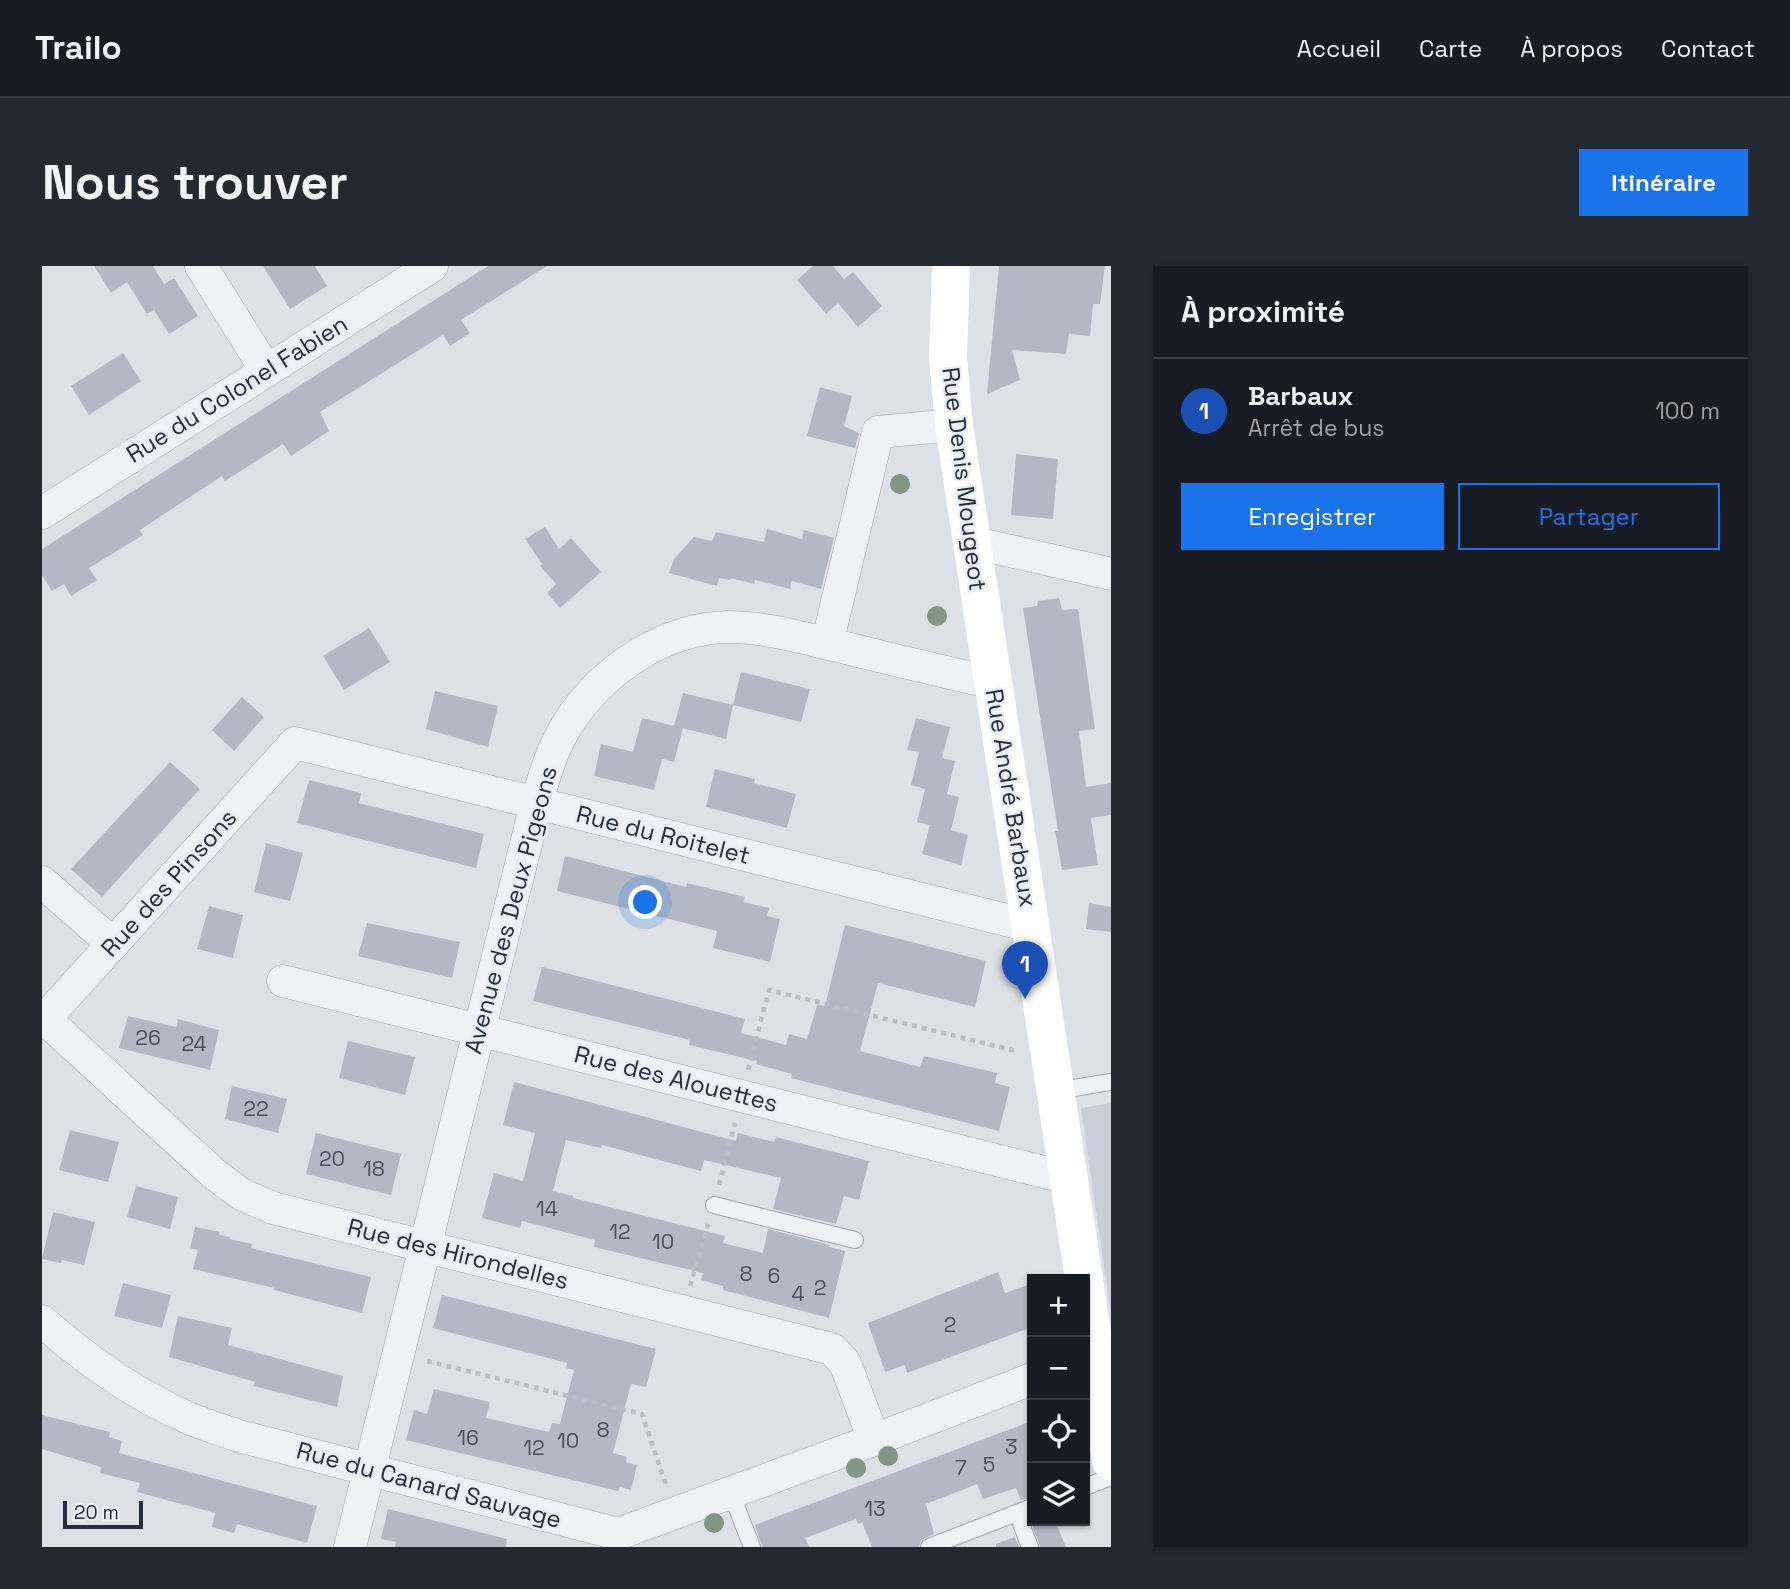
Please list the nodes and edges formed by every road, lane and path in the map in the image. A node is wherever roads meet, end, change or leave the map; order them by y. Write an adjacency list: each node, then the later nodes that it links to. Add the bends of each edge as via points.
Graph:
1 (201, 266): 4 (street)
2 (432, 266): 4 (street, Rue du Colonel Fabien)
3 (951, 266): 5 (street, Rue Denis Mougeot, via 948,357)
4 (266, 370): 6 (street, Rue du Colonel Fabien)
5 (954, 425): 7 (street, Rue Denis Mougeot); 10 (street, via 878,432)
6 (42, 513)
7 (971, 542): 8 (street); 9 (street, Rue Denis Mougeot)
8 (1111, 574)
9 (981, 608): 11 (street, Rue André Barbaux)
10 (827, 643): 11 (street, Avenue des Deux Pigeons); 13 (street, Avenue des Deux Pigeons, via 766,629 727,627 693,632 624,663 592,690 566,726)
11 (993, 683): 15 (street, Rue André Barbaux)
12 (295, 743): 13 (street, Rue du Roitelet); 16 (street, Rue des Pinsons)
13 (536, 804): 15 (street, Rue du Roitelet); 19 (street, Avenue des Deux Pigeons)
14 (42, 882): 16 (street)
15 (1030, 926): 21 (street, Rue André Barbaux)
16 (113, 944): 18 (street, Rue des Pinsons)
17 (283, 981): 19 (street, Rue des Alouettes)
18 (43, 1021): 25 (street, Rue des Hirondelles, via 241,1194 273,1208)
19 (480, 1030): 22 (street, Rue des Alouettes); 25 (street, Avenue des Deux Pigeons)
20 (1111, 1082): 21 (lane)
21 (1056, 1091): 22 (street, Rue André Barbaux)
22 (1068, 1178): 26 (street, Rue André Barbaux)
23 (714, 1206): 24 (lane)
24 (855, 1240)
25 (426, 1246): 28 (street, Avenue des Deux Pigeons); 31 (street, Rue des Hirondelles, via 832,1349 845,1363)
26 (1083, 1274)
27 (42, 1321): 33 (street, Rue du Canard Sauvage, via 134,1392 184,1416 239,1436)
28 (399, 1354): 33 (street, Avenue des Deux Pigeons); 38 (path, via 642,1414)
29 (1090, 1357): 32 (street)
30 (1027, 1381): 31 (street, Rue du Canard Sauvage)
31 (874, 1440): 36 (street, Rue du Canard Sauvage)
32 (1111, 1461)
33 (369, 1470): 39 (street, Rue du Canard Sauvage); 40 (street, Avenue des Deux Pigeons)
34 (1111, 1477): 35 (lane)
35 (1090, 1485)
36 (731, 1493): 38 (street, Rue du Canard Sauvage); 41 (lane)
37 (1025, 1510): 42 (lane); 43 (lane)
38 (675, 1513): 39 (street, Rue du Canard Sauvage)
39 (620, 1541)
40 (350, 1547)
41 (752, 1547)
42 (929, 1547)
43 (1030, 1547)

